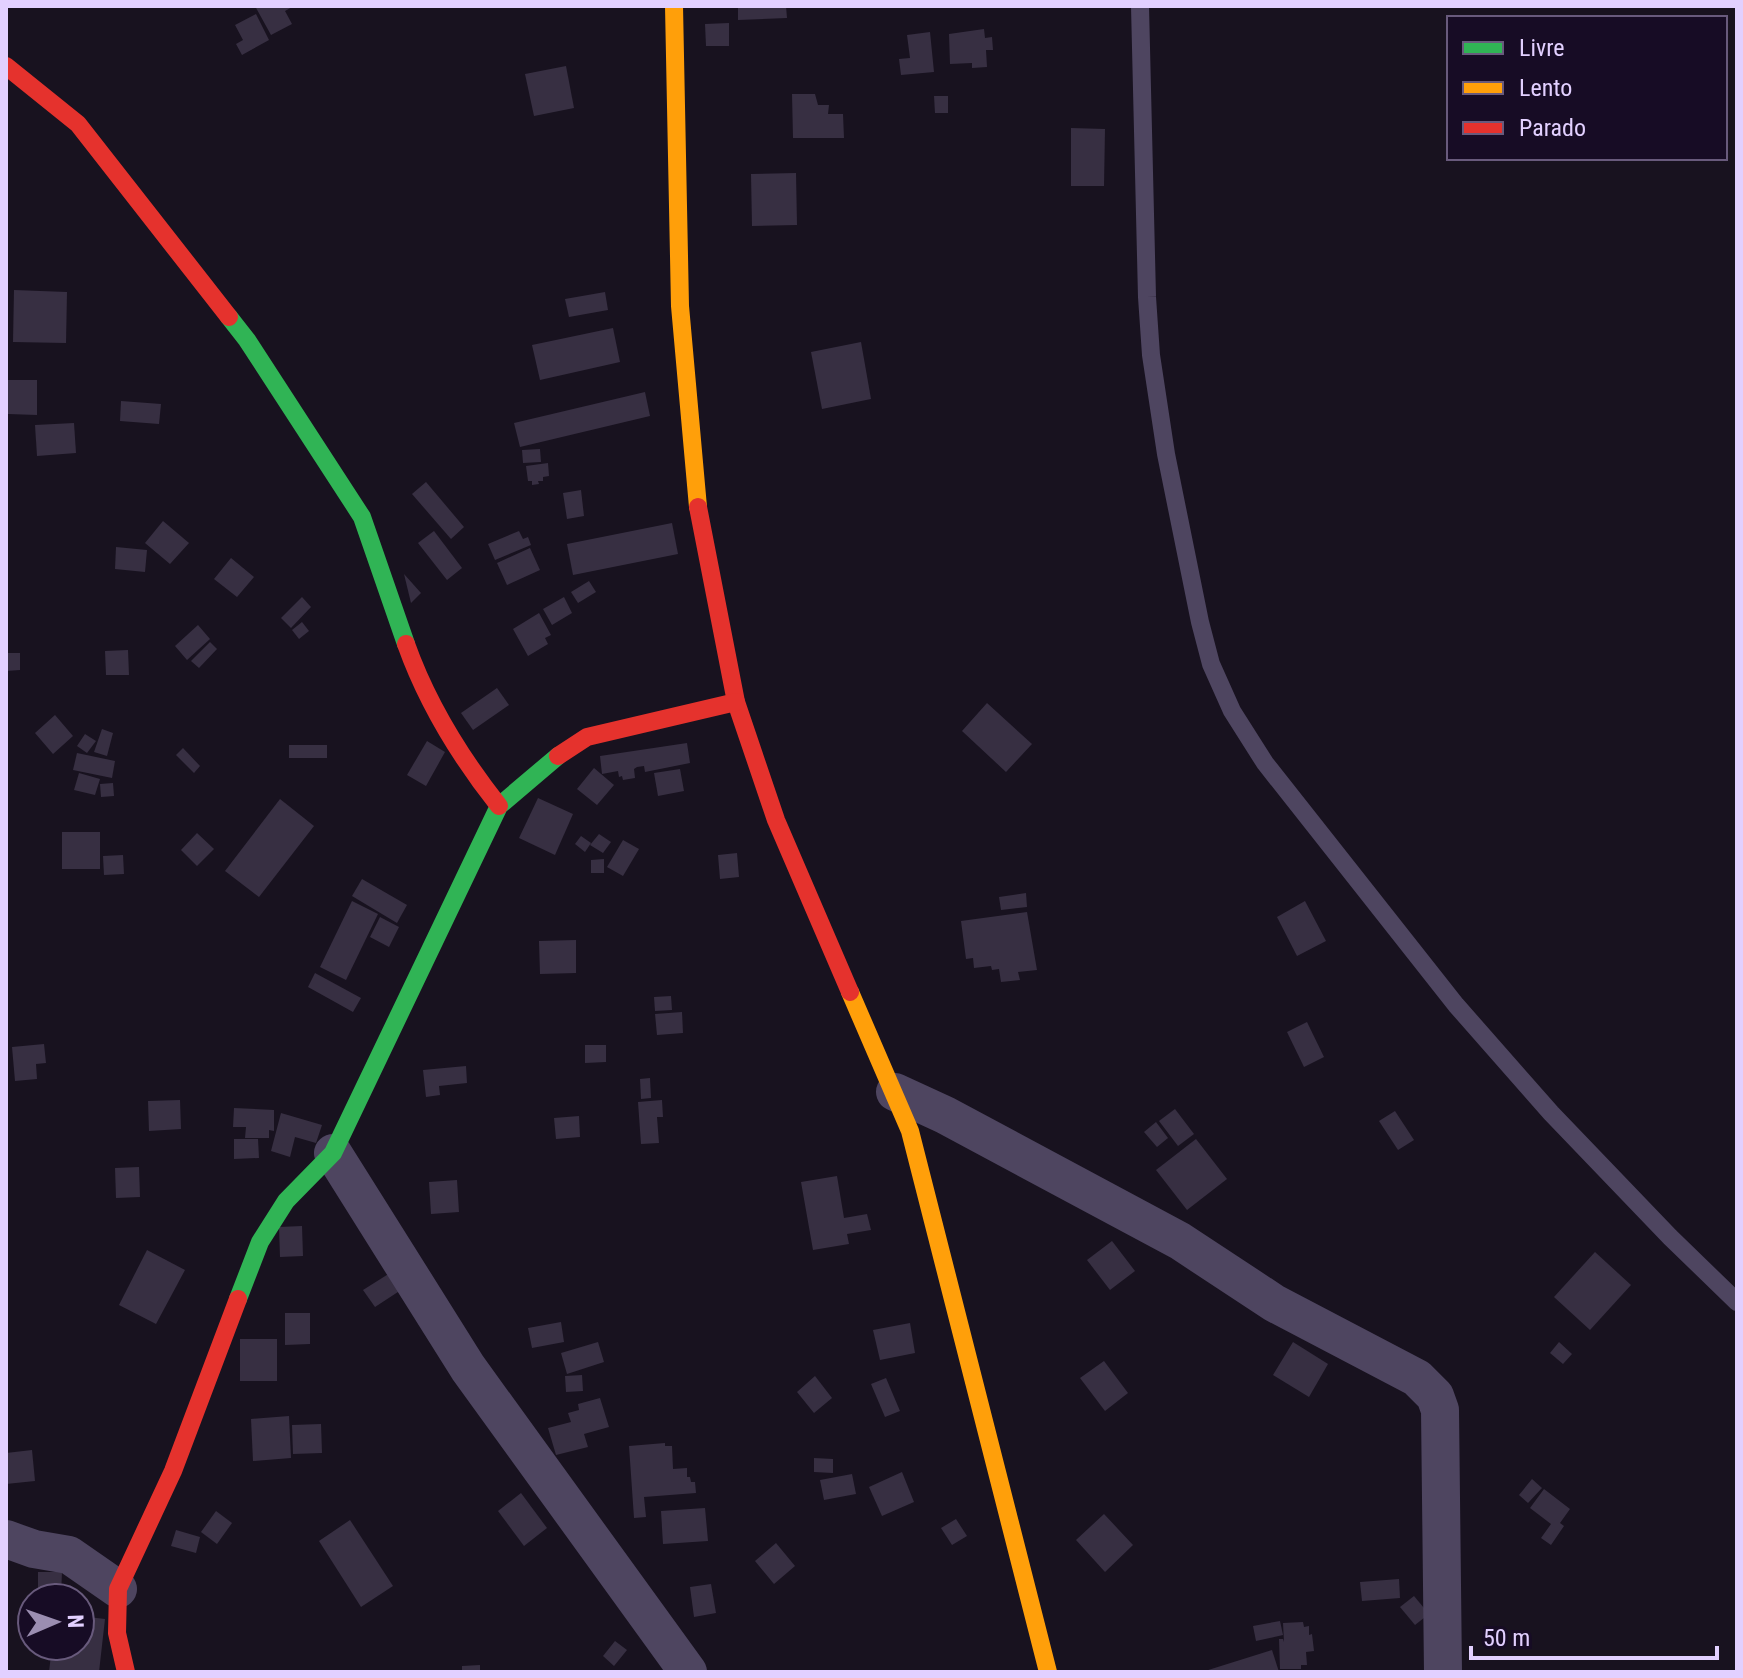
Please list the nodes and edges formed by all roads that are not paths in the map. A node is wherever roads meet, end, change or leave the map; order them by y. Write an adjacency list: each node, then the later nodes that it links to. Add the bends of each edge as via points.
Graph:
1 (674, 6): 4 (street, via 680,306 698,505)
2 (1140, 6): 8 (lane, via 1151,355 1200,622 1232,711 1265,763 1456,1005 1551,1113)
3 (6, 66): 5 (street, via 78,124 247,340 362,517 416,672 468,767)
4 (736, 702): 5 (street, via 587,737 532,775); 6 (street, via 776,820)
5 (499, 806): 7 (street)
6 (895, 1092): 13 (street, via 922,1176); 14 (street, via 1180,1241 1274,1303 1417,1378 1435,1396 1440,1410)
7 (333, 1153): 10 (street, via 286,1201 260,1242 173,1471); 12 (street, via 468,1368)
8 (1737, 1302)
9 (6, 1539): 10 (street, via 69,1555)
10 (118, 1589): 11 (street, via 117,1633)
11 (126, 1672)
12 (688, 1672)
13 (1048, 1672)
14 (1443, 1672)

